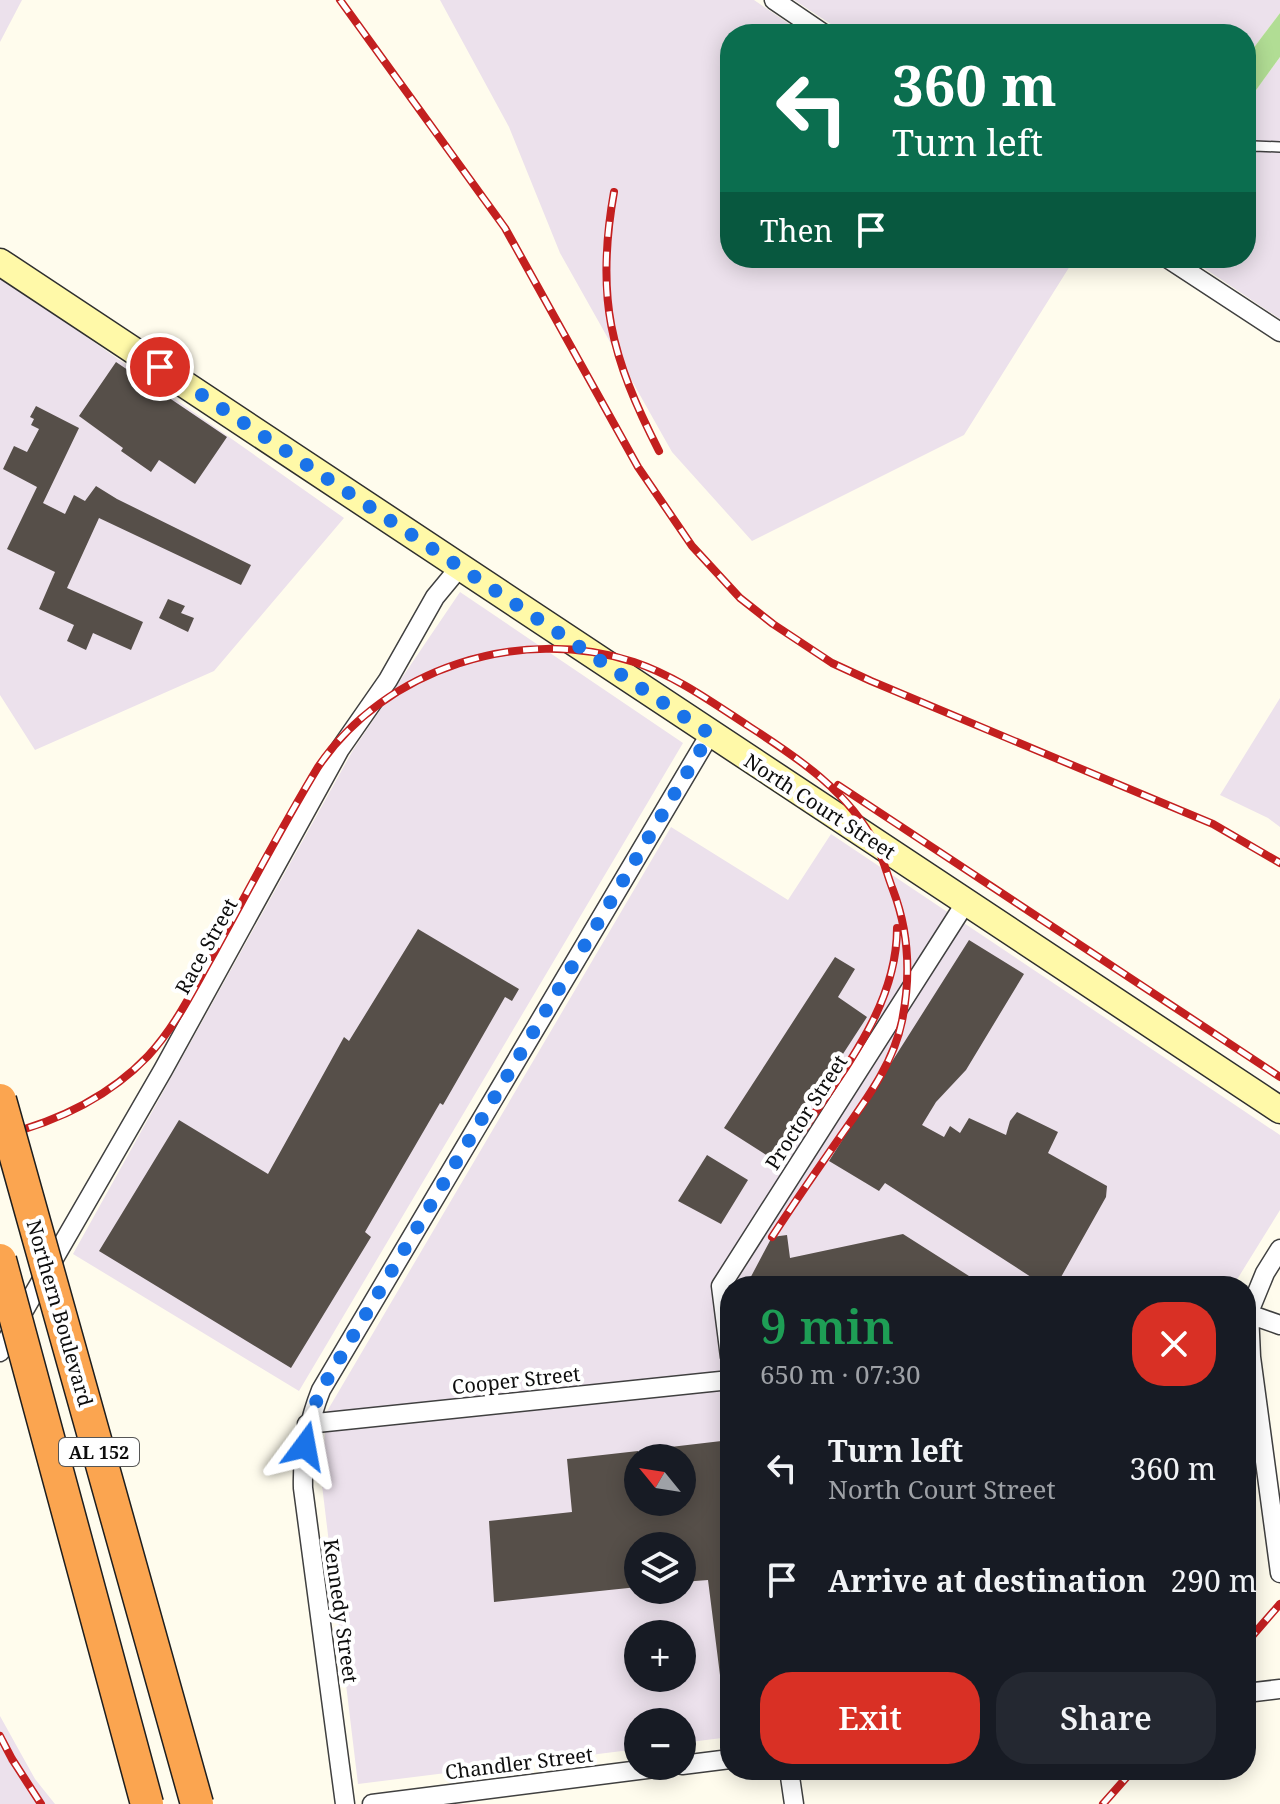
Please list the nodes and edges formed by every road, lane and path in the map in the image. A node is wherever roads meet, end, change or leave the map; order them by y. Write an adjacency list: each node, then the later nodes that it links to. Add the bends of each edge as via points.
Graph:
1 (774, 0): 2 (street)
2 (809, 24)
3 (1256, 146): 4 (lane)
4 (1280, 147)
5 (0, 262): 8 (main road, North Court Street)
6 (1194, 268): 7 (street)
7 (1280, 332)
8 (459, 568): 9 (main road, North Court Street); 19 (street, Race Street, via 435,597 388,680 340,749)
9 (710, 734): 10 (main road, North Court Street); 22 (street, Kennedy Street, via 321,1390)
10 (966, 902): 12 (main road, North Court Street); 15 (street, Proctor Street)
11 (0, 1100): 31 (highway, Northern Boulevard / AL 152, bridge)
12 (1280, 1110)
13 (1280, 1249): 16 (street)
14 (0, 1260): 30 (highway, AL 152, bridge)
15 (727, 1276)
16 (1256, 1294)
17 (1256, 1315): 18 (street)
18 (1280, 1325)
19 (0, 1352)
20 (720, 1381): 22 (street, Cooper Street)
21 (1256, 1394): 23 (street)
22 (307, 1424): 32 (street, Kennedy Street, via 303,1488)
23 (1280, 1573)
24 (1280, 1689): 25 (street)
25 (1256, 1692)
26 (720, 1760): 27 (street)
27 (696, 1763)
28 (624, 1772): 33 (street, Chandler Street)
29 (790, 1780): 34 (street)
30 (147, 1804)
31 (197, 1804)
32 (345, 1804)
33 (372, 1804)
34 (794, 1804)

